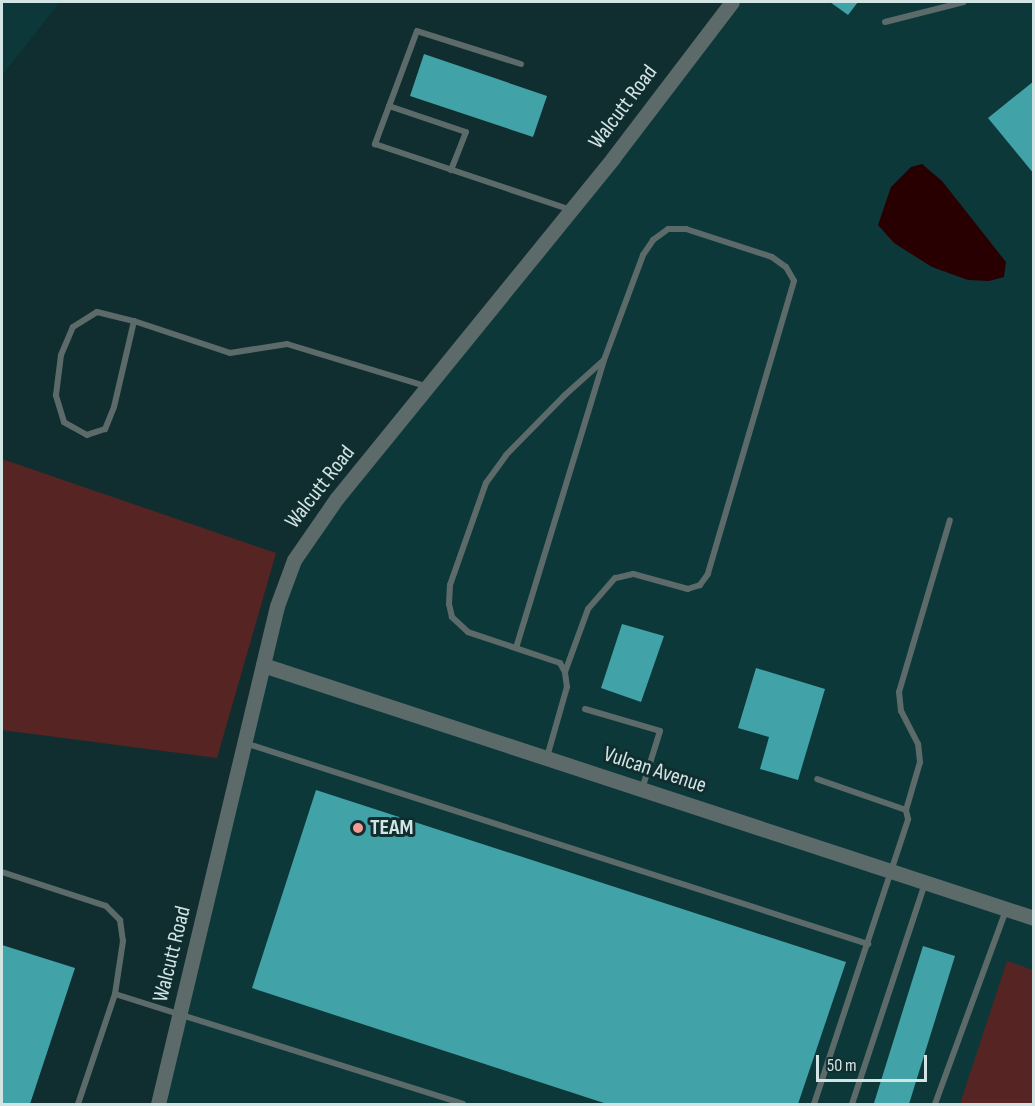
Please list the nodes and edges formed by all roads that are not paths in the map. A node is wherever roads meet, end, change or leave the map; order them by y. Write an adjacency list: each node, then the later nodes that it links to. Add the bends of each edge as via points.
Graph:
1 (732, 2): 7 (street, Walcutt Road)
2 (964, 2): 3 (lane)
3 (885, 22)
4 (521, 64): 5 (lane, via 417,31)
5 (389, 106): 6 (lane, via 375,144); 6 (lane, via 466,132)
6 (450, 170): 7 (lane)
7 (571, 210): 10 (street, Walcutt Road)
8 (134, 321): 8 (lane, via 97,312 73,327 61,355 56,395 64,422 87,435 105,429); 10 (lane, via 230,352 288,344)
9 (604, 360): 12 (lane); 12 (lane, via 493,471 450,585 453,617 468,632); 14 (lane, via 643,255 653,240 668,229 686,229 772,257 786,267 794,281 708,574 700,585 688,589 633,574 615,578 588,609)
10 (428, 387): 13 (street, Walcutt Road, via 337,498 300,550 277,606)
11 (950, 520): 20 (lane, via 899,692 901,711 918,744 920,762)
12 (516, 648): 14 (lane, via 560,663)
13 (263, 665): 16 (street, Walcutt Road); 17 (street, Vulcan Avenue)
14 (565, 672): 17 (lane, via 567,687)
15 (585, 709): 19 (lane, via 660,731)
16 (245, 743): 26 (lane); 28 (street, Walcutt Road)
17 (546, 758): 19 (street, Vulcan Avenue)
18 (817, 779): 20 (lane)
19 (642, 789): 22 (street, Vulcan Avenue)
20 (906, 810): 22 (lane, via 908,819)
21 (2, 872): 27 (lane, via 106,906 120,920 123,941)
22 (892, 872): 23 (street, Vulcan Avenue); 26 (lane)
23 (925, 882): 24 (street, Vulcan Avenue); 33 (lane)
24 (1006, 909): 25 (street, Vulcan Avenue); 34 (lane)
25 (1034, 918)
26 (868, 944): 32 (lane)
27 (115, 994): 28 (lane); 29 (lane)
28 (180, 1013): 30 (street, Walcutt Road); 31 (lane)
29 (78, 1104)
30 (158, 1104)
31 (463, 1104)
32 (814, 1104)
33 (852, 1104)
34 (935, 1104)

